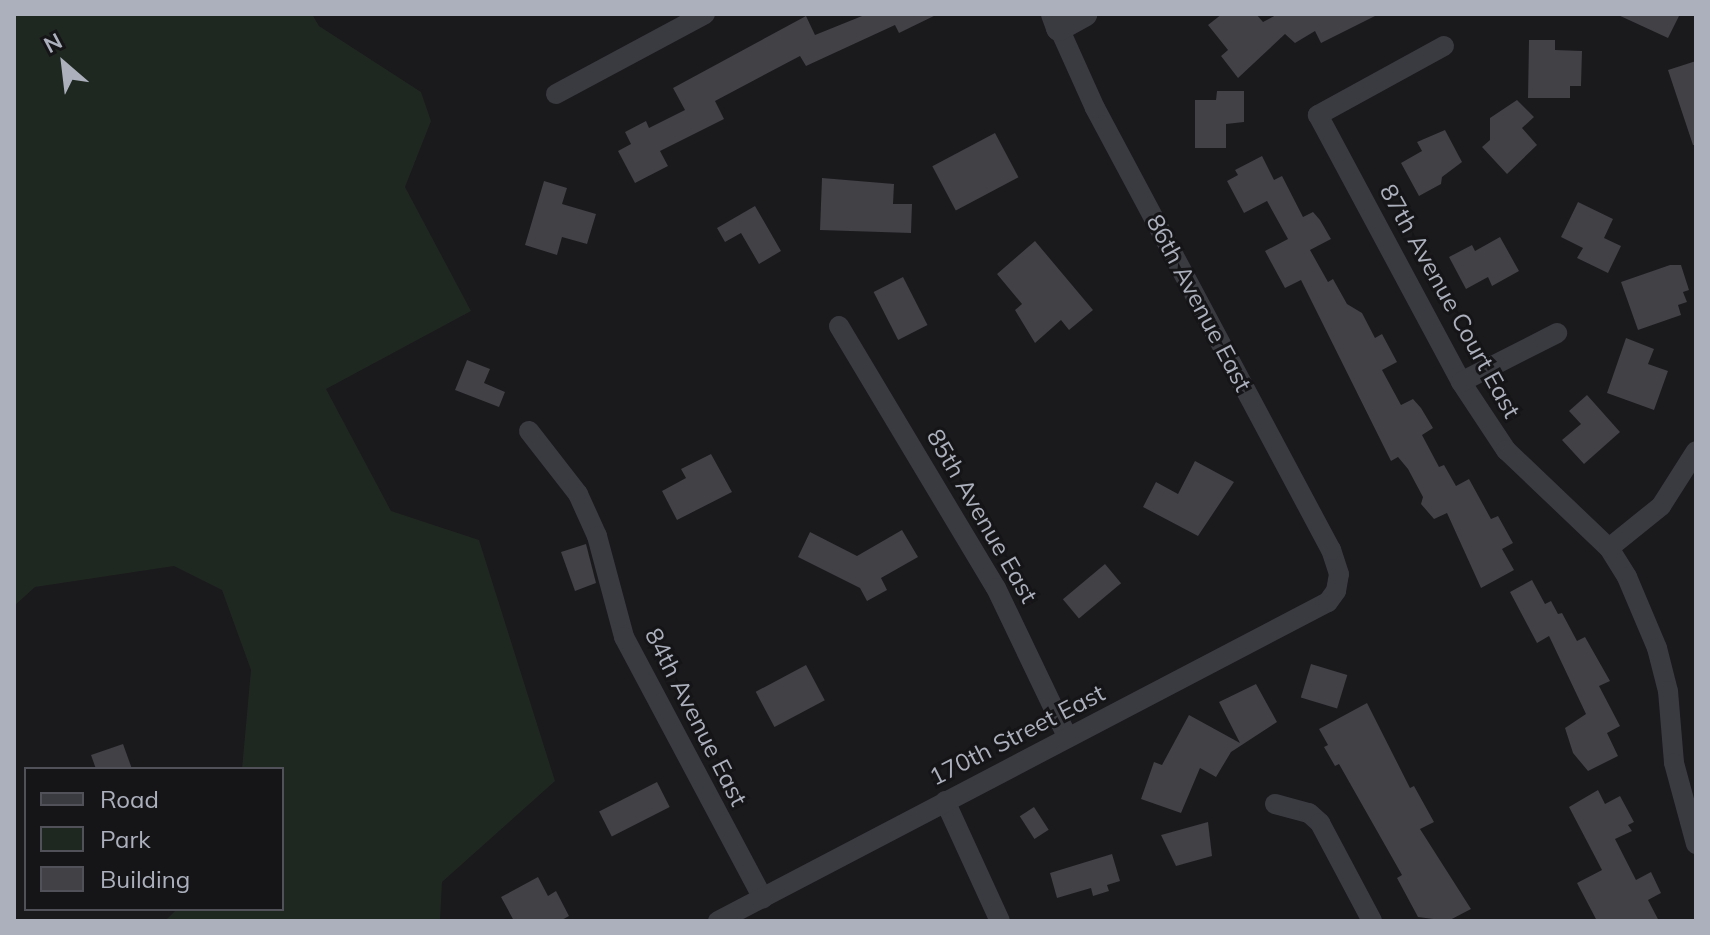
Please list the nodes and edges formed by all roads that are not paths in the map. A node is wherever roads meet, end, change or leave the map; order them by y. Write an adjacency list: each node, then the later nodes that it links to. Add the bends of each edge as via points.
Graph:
1 (705, 14): 5 (street)
2 (1084, 14): 3 (street)
3 (1056, 21): 12 (street, 86th Avenue East, via 1095,108 1331,550 1339,574)
4 (1444, 46): 8 (street, 87th Avenue Court East, via 1318,115)
5 (556, 94)
6 (839, 326): 13 (street, 85th Avenue East, via 996,588)
7 (1557, 333): 8 (street)
8 (1461, 382): 11 (street, 87th Avenue Court East, via 1506,450)
9 (529, 431): 17 (street, 84th Avenue East, via 578,494 601,547 624,637)
10 (1696, 451): 11 (street, via 1661,506)
11 (1609, 548): 16 (street, 87th Avenue Court East, via 1657,648 1668,691 1674,763)
12 (1336, 591): 13 (street, 170th Street East, via 1328,602)
13 (1068, 738): 14 (street, 170th Street East)
14 (945, 801): 17 (street, 170th Street East); 19 (street)
15 (1275, 804): 20 (street, via 1309,813 1320,823)
16 (1696, 844)
17 (763, 898): 18 (street, 170th Street East)
18 (718, 921)
19 (1000, 921)
20 (1372, 921)

